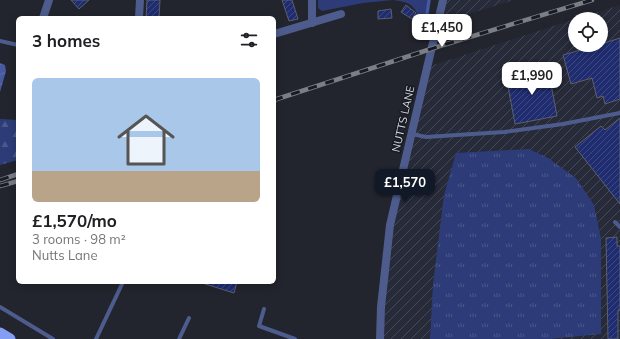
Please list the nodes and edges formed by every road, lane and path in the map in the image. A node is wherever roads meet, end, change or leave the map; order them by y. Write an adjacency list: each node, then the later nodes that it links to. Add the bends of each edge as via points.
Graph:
1 (49, 0): 6 (street)
2 (140, 0): 7 (street)
3 (312, 0): 8 (street)
4 (443, 0): 13 (street, NUTTS LANE)
5 (341, 14): 8 (street)
6 (44, 16)
7 (139, 16)
8 (312, 23): 9 (street)
9 (276, 33)
10 (0, 41): 11 (lane)
11 (16, 45)
12 (620, 113): 13 (lane, via 527,130 426,137)
13 (411, 134): 26 (street, NUTTS LANE, via 390,225)
14 (615, 222): 15 (lane)
15 (620, 227)
16 (122, 284): 23 (lane)
17 (0, 307): 22 (lane)
18 (264, 309): 25 (lane, via 259,326)
19 (188, 318): 24 (lane)
20 (0, 333): 21 (highway)
21 (10, 339)
22 (53, 339)
23 (96, 339)
24 (179, 339)
25 (295, 339)
26 (380, 339)

